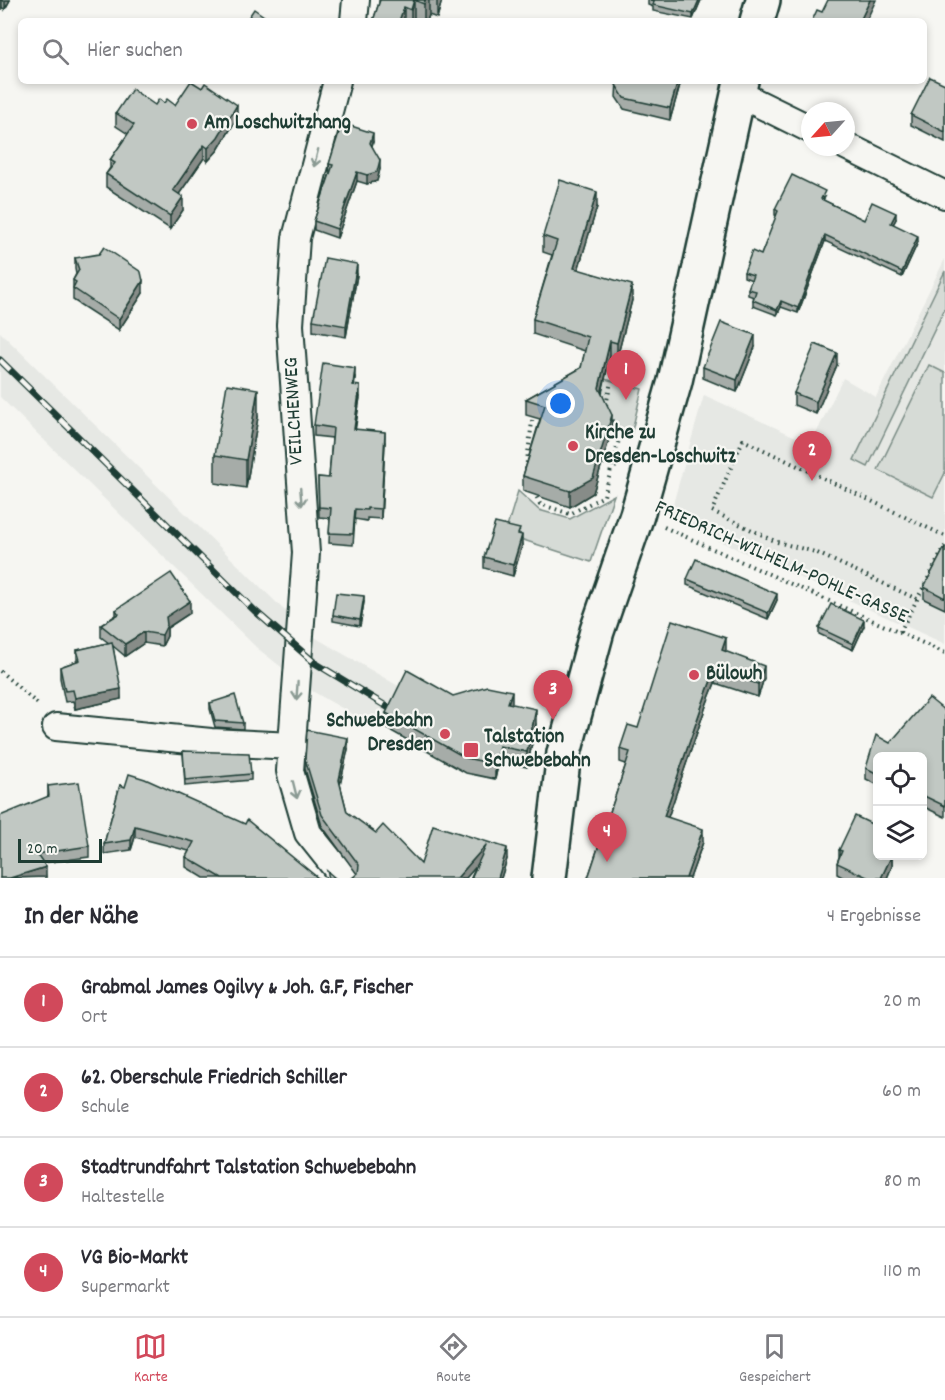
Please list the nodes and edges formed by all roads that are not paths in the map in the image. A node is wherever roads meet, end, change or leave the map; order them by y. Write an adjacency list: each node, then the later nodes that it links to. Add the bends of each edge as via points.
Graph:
1 (356, 0): 3 (street)
2 (763, 0): 4 (main road)
3 (354, 18)
4 (758, 18)
5 (336, 84): 11 (street, VEILCHENWEG, one-way to 11, via 296,238 290,325 306,553)
6 (739, 87): 7 (street); 13 (main road, via 675,381 564,753)
7 (801, 124)
8 (855, 150): 9 (street)
9 (945, 195)
10 (49, 718): 11 (street, via 211,742)
11 (293, 746): 12 (street, VEILCHENWEG, one-way to 12, via 291,771 308,833)
12 (342, 876)
13 (549, 878)

